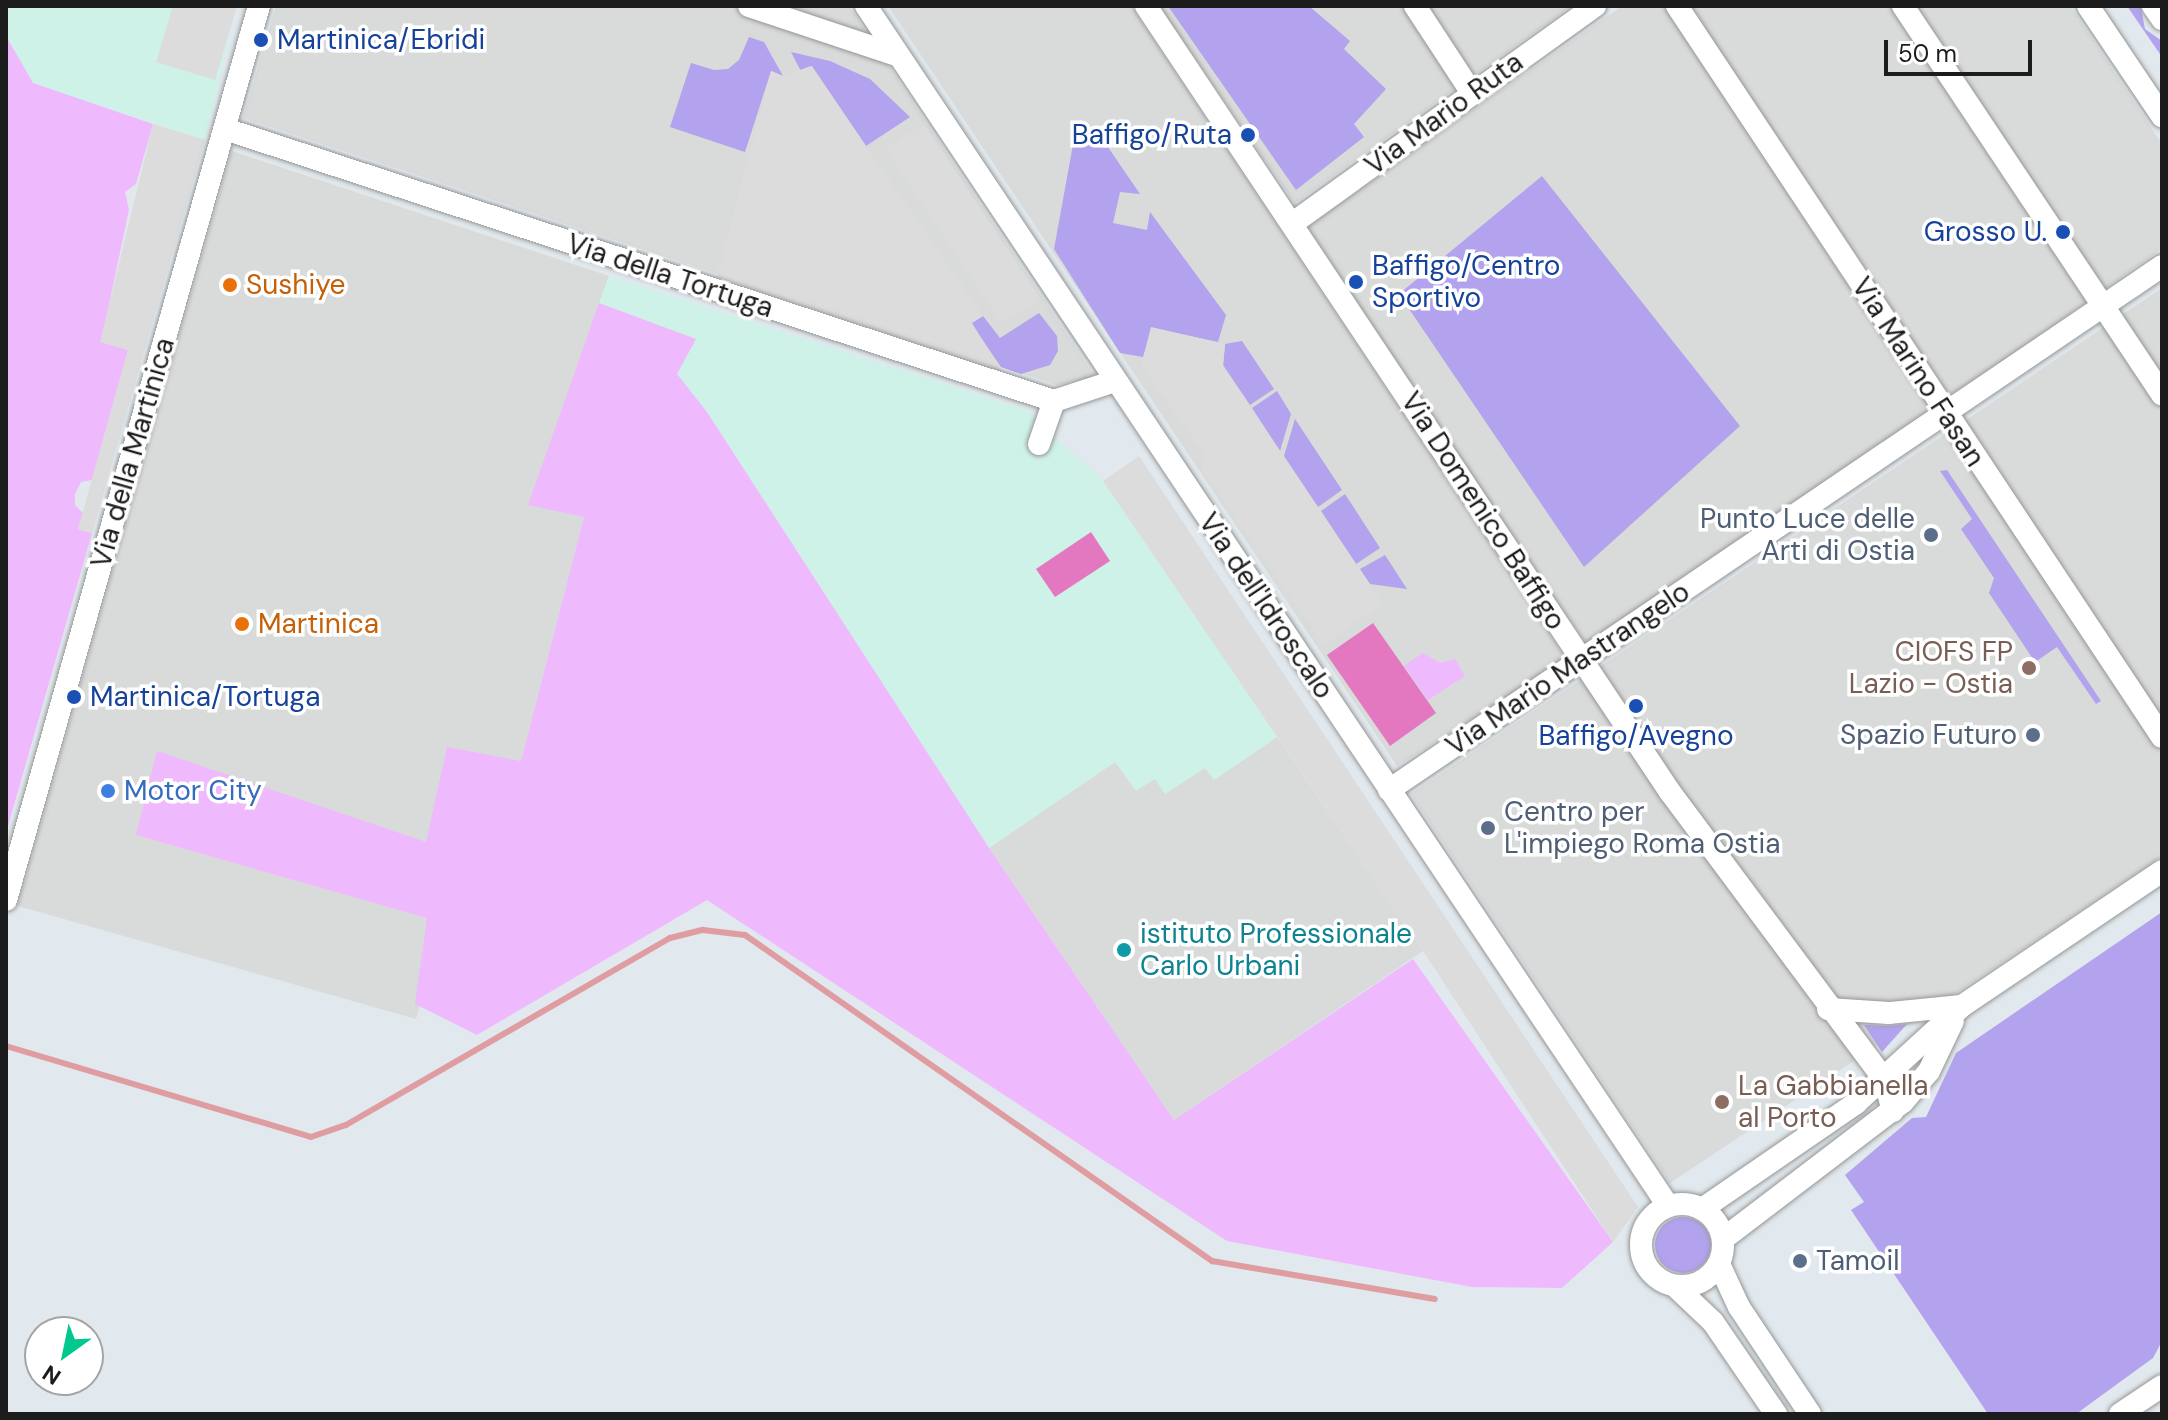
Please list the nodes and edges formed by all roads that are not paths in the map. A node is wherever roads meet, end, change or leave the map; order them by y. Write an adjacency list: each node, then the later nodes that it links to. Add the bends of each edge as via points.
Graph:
1 (259, 6): 15 (street, Via della Martinica)
2 (749, 6): 12 (street)
3 (866, 6): 12 (street, Via dell'Idroscalo)
4 (1146, 6): 16 (street, Via Domenico Baffigo)
5 (1415, 6): 13 (street)
6 (1595, 6): 13 (street, Via Mario Ruta)
7 (1677, 6): 22 (street, Via Marino Fasan)
8 (1903, 6): 18 (street)
9 (2088, 6): 14 (street)
10 (2153, 6): 11 (street)
11 (2162, 19)
12 (896, 55): 19 (street, Via dell'Idroscalo)
13 (1472, 93): 16 (street, Via Mario Ruta)
14 (2162, 116)
15 (225, 129): 21 (street, Via della Tortuga); 28 (street, Via della Martinica)
16 (1293, 223): 24 (street, Via Domenico Baffigo)
17 (2162, 266): 18 (street, Via Mario Mastrangelo)
18 (2102, 307): 20 (street); 22 (street, Via Mario Mastrangelo)
19 (1115, 381): 21 (street); 26 (street, Via dell'Idroscalo)
20 (2162, 395)
21 (1054, 401): 23 (street)
22 (1943, 411): 24 (street, Via Mario Mastrangelo); 25 (street, Via Marino Fasan)
23 (1039, 444)
24 (1582, 662): 26 (street, Via Mario Mastrangelo); 30 (street, Via Domenico Baffigo)
25 (2162, 737)
26 (1389, 790): 33 (street, Via dell'Idroscalo)
27 (2162, 871): 29 (street)
28 (6, 900)
29 (1962, 1006): 30 (street, via 1889,1013); 31 (street); 32 (street, via 1925,1076)
30 (1828, 1009): 31 (street, Via Domenico Baffigo)
31 (1885, 1080): 32 (street); 34 (street)
32 (1893, 1111): 35 (street)
33 (1668, 1206): 34 (street); 37 (street, via 1647,1222 1640,1245 1649,1270)
34 (1702, 1209): 35 (street, via 1717,1223)
35 (1723, 1239): 36 (street)
36 (1719, 1264): 37 (street, via 1702,1281); 40 (street, via 1739,1307)
37 (1675, 1286): 39 (street, via 1713,1322)
38 (2162, 1386): 41 (street)
39 (1776, 1414)
40 (1810, 1414)
41 (2120, 1414)

